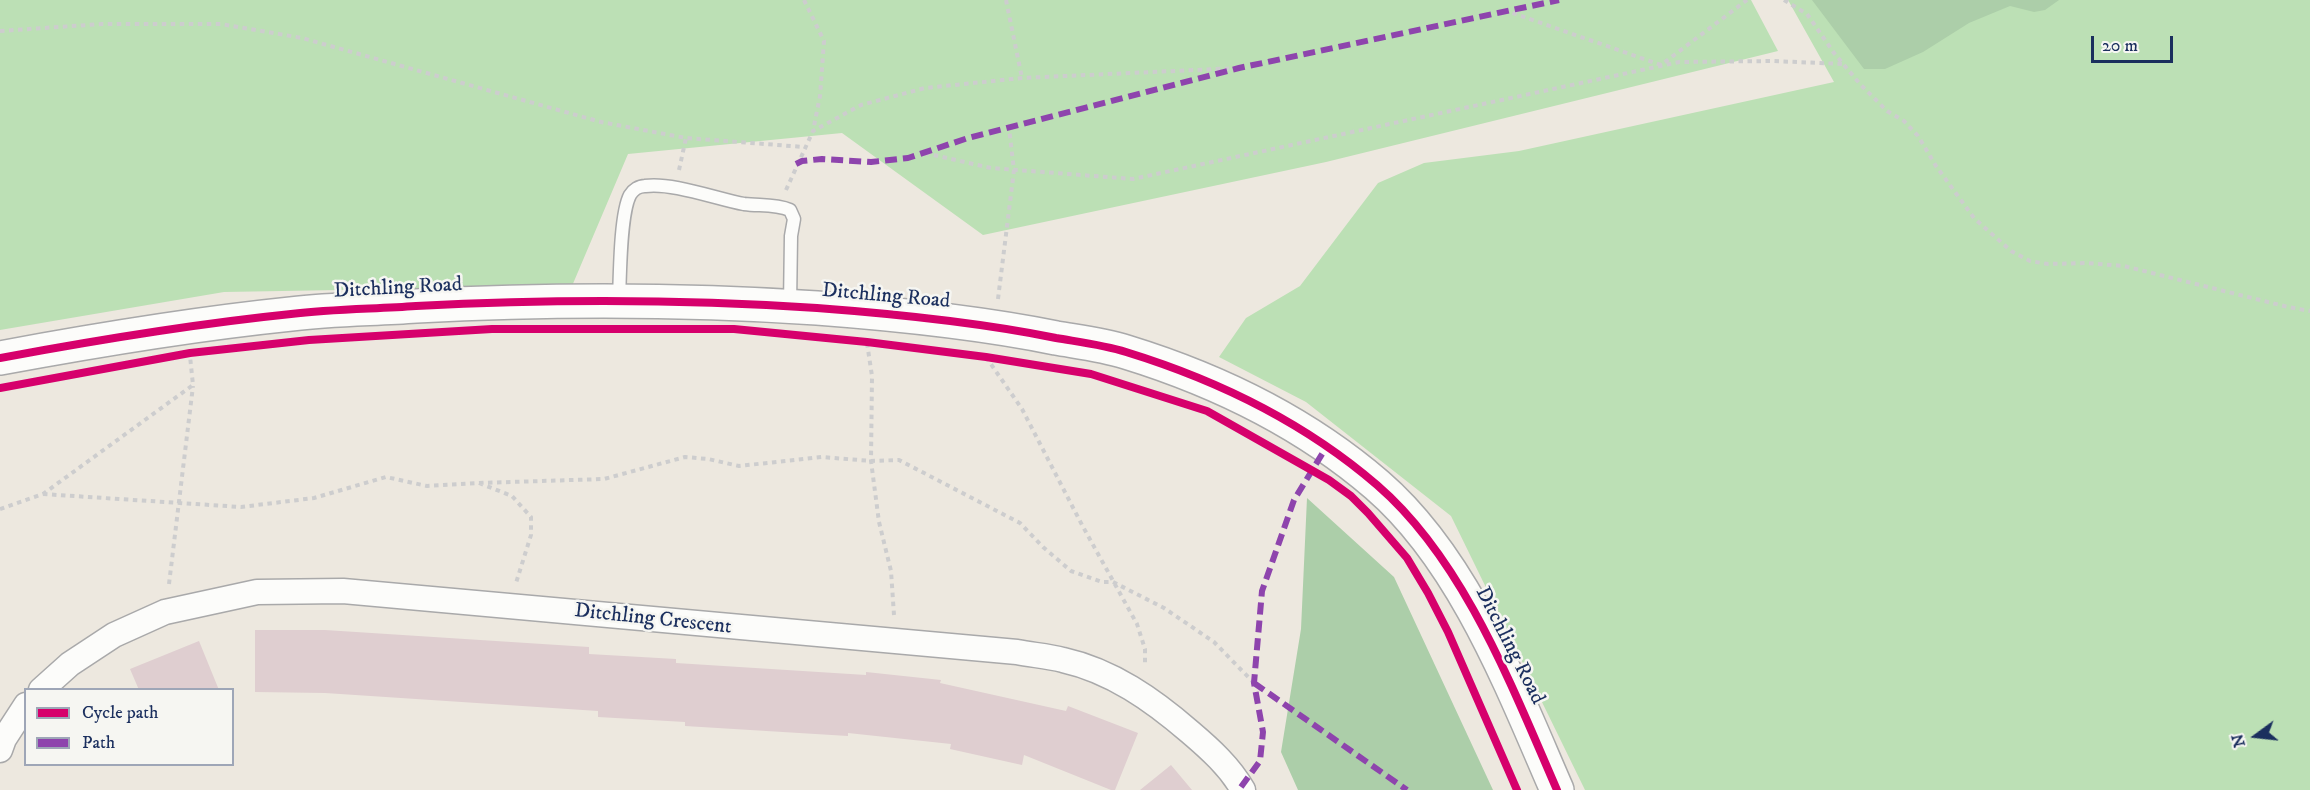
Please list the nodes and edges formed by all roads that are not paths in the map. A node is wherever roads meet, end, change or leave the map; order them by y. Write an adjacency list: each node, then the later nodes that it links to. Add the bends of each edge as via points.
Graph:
1 (619, 300): 2 (street, Ditchling Road); 2 (lane, via 625,209 630,195 641,186 790,210 794,219); 3 (street, Ditchling Road, via 295,313)
2 (790, 306): 8 (street, Ditchling Road, via 873,312 990,342 1123,351 1249,400 1299,428 1378,486 1405,512 1433,549 1503,666)
3 (0, 358)
4 (43, 688): 7 (street, Ditchling Crescent, via 70,664 114,635 165,612 257,592 343,591 1017,652 1064,660 1136,690 1170,714 1208,747)
5 (24, 708): 6 (street)
6 (0, 750)
7 (1243, 790)
8 (1557, 790)

